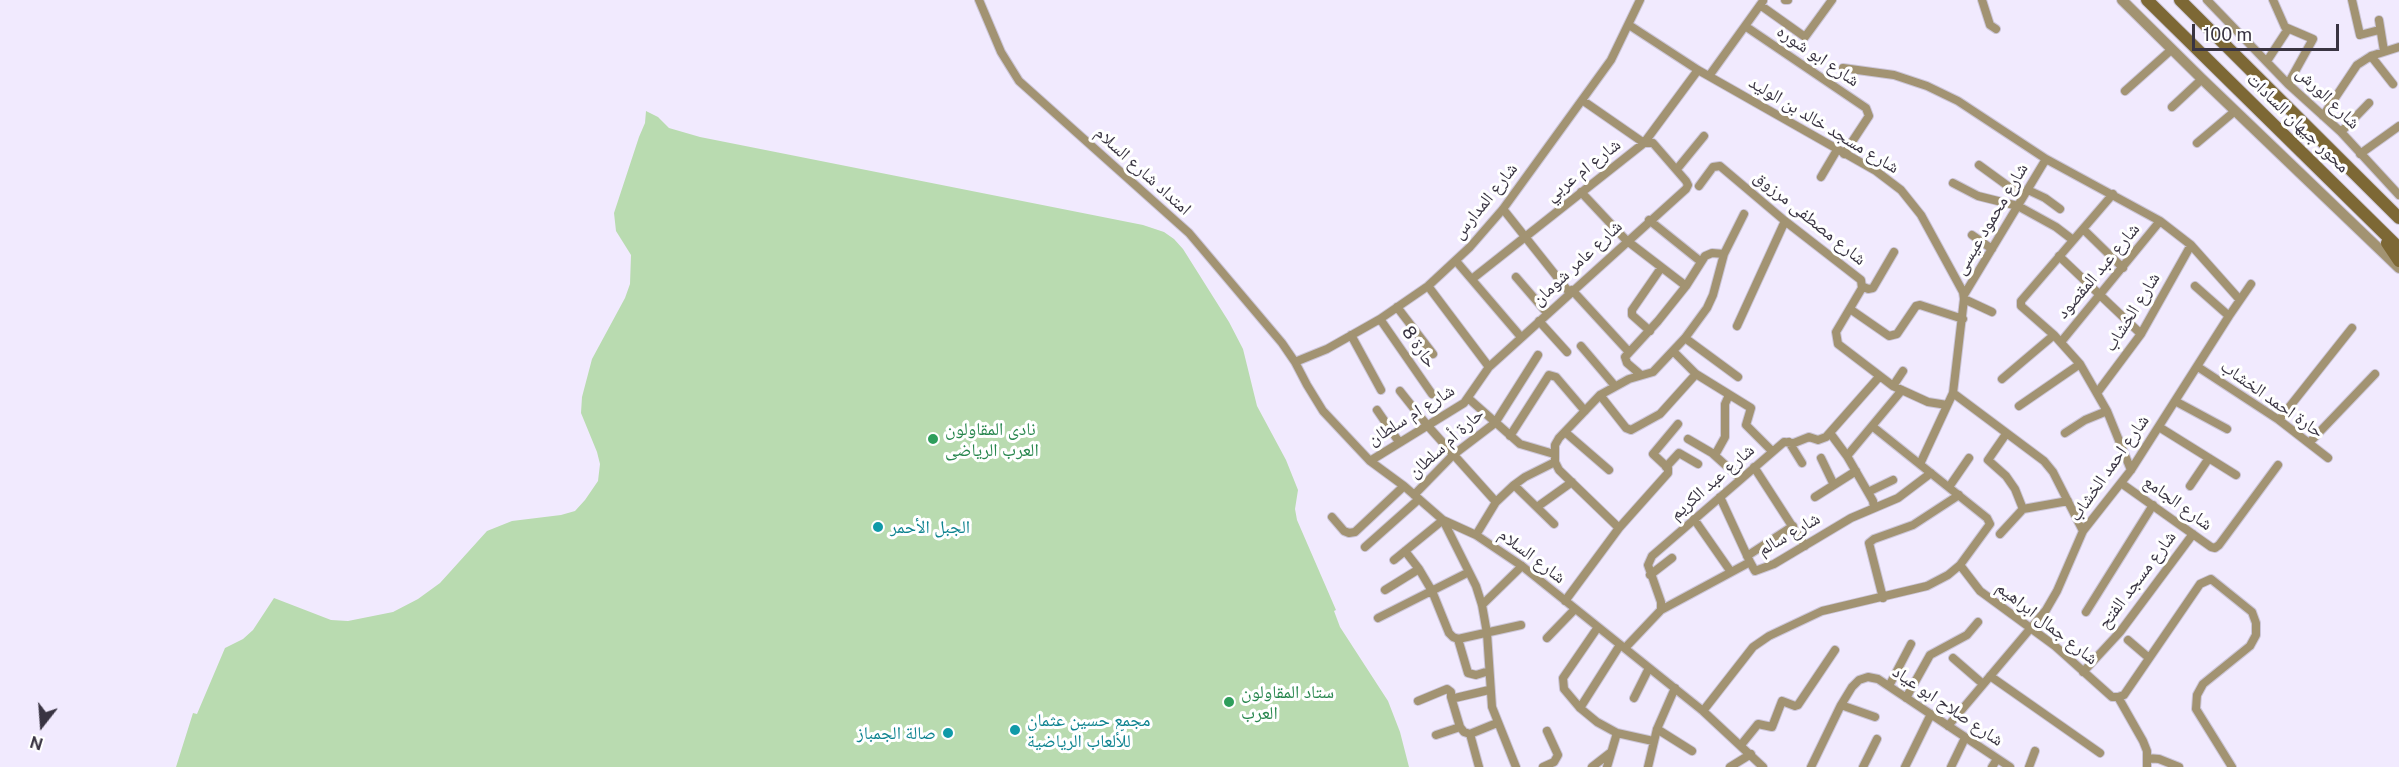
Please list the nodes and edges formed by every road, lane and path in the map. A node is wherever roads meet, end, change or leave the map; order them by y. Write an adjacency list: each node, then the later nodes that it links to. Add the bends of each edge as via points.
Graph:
1 (980, 0): 111 (street, امتداد شارع السلام, via 1001,52 1019,81 1189,233)
2 (1640, 0): 13 (street, شارع المدارس)
3 (1832, 0): 11 (street, via 1805,37)
4 (1982, 0): 16 (street, via 1990,25)
5 (2122, 0): 19 (street)
6 (2147, 0): 60 (main road, محور جيهان السادات)
7 (2180, 0): 56 (main road, محور جيهان السادات)
8 (2207, 0): 22 (street, شارع الورش)
9 (2273, 0): 15 (street, via 2282,25)
10 (2352, 0): 17 (street, via 2359,33)
11 (1762, 2): 14 (street)
12 (2379, 20): 17 (street)
13 (1629, 25): 24 (street, شارع مسجد خالد بن الوليد); 30 (street, شارع المدارس, via 1611,60)
14 (1745, 26): 25 (street); 40 (street, شارع ابو شوره, via 1866,108 1869,116)
15 (2288, 29): 22 (street); 27 (street, via 2313,41)
16 (1996, 30)
17 (2379, 30): 20 (street)
18 (2399, 47): 20 (street)
19 (2171, 50): 26 (street); 29 (street)
20 (2384, 51): 21 (street)
21 (2371, 56): 28 (street); 34 (street, via 2357,65)
22 (2267, 61): 27 (street, شارع الورش)
23 (1843, 68): 42 (street, via 1894,75 1927,86 1958,101)
24 (1698, 70): 25 (street, شارع مسجد خالد بن الوليد); 38 (street, شارع ام عربي)
25 (1709, 76): 40 (street, شارع مسجد خالد بن الوليد)
26 (2202, 80): 32 (street); 33 (street)
27 (2288, 84): 34 (street, شارع الورش)
28 (2393, 84)
29 (2125, 91)
30 (1582, 100): 38 (street); 54 (street, شارع المدارس)
31 (2369, 103): 36 (street)
32 (2172, 107)
33 (2235, 111): 39 (street); 77 (street)
34 (2323, 116): 36 (street, شارع الورش)
35 (2399, 126): 41 (street)
36 (2341, 132): 41 (street, شارع الورش)
37 (1704, 136): 44 (street)
38 (1644, 143): 44 (street, via 1653,143); 49 (street, شارع ام عربي)
39 (2197, 143)
40 (1841, 152): 45 (street); 87 (street, شارع مسجد خالد بن الوليد, via 1889,180 1912,202)
41 (2360, 154): 48 (street, شارع الورش)
42 (2046, 159): 50 (street, شارع محمود عيسى); 51 (street)
43 (1979, 165): 50 (street)
44 (1677, 169): 57 (street, شارع عامر شومان, via 1688,185)
45 (1821, 177)
46 (1953, 183): 52 (street, via 1978,196)
47 (1700, 186): 58 (street, شارع مصطفى مرزوق, via 1713,167 1720,166)
48 (2397, 190)
49 (1581, 192): 63 (street, شارع ام عربي); 64 (street)
50 (2025, 194): 52 (street, شارع محمود عيسى); 53 (street, via 2046,198)
51 (2113, 194): 59 (street); 61 (street)
52 (2018, 206): 65 (street); 68 (street, شارع محمود عيسى)
53 (2060, 209)
54 (1503, 210): 63 (street); 72 (street, شارع المدارس)
55 (1744, 214): 70 (street)
56 (2399, 218)
57 (1649, 220): 64 (street, شارع عامر شومان); 73 (street)
58 (1785, 221): 83 (street, شارع مصطفى مرزوق, via 1861,280); 97 (street)
59 (2160, 221): 66 (street); 76 (street, شارع عبد المقصود)
60 (2375, 224): 67 (main road, محور جيهان السادات); 74 (main road)
61 (2083, 228): 65 (street); 76 (street)
62 (1972, 236): 68 (street)
63 (1525, 237): 79 (street, شارع ام عربي); 85 (street)
64 (1626, 240): 75 (street); 85 (street, شارع عامر شومان)
65 (2073, 240): 71 (street)
66 (2191, 245): 88 (street); 100 (street, شارع الخشاب)
67 (2399, 248)
68 (1992, 249): 87 (street, شارع محمود عيسى)
69 (1894, 252): 83 (street, via 1873,288)
70 (1724, 254): 73 (street, via 1712,253); 103 (street, via 1707,308)
71 (2059, 256): 86 (street); 104 (street, via 2021,301 2021,306)
72 (1456, 261): 79 (street); 81 (street, شارع المدارس)
73 (1700, 261): 82 (street)
74 (2399, 261)
75 (1662, 268): 82 (street); 99 (street, via 1632,309 1632,315)
76 (2123, 268): 86 (street, شارع عبد المقصود)
77 (2399, 268)
78 (1516, 277): 92 (street)
79 (1472, 279): 102 (street)
80 (2252, 284): 88 (street, شارع احمد الخشاب)
81 (1428, 286): 89 (street, شارع المدارس); 113 (street)
82 (1686, 286): 99 (street)
83 (1862, 286): 90 (street, شارع مصطفى مرزوق)
84 (2195, 286): 93 (street)
85 (1571, 291): 92 (street, شارع عامر شومان); 108 (street)
86 (2100, 295): 100 (street); 104 (street, شارع عبد المقصود)
87 (1964, 297): 91 (street); 95 (street)
88 (2240, 300): 93 (street, شارع احمد الخشاب)
89 (1397, 307): 94 (street, شارع المدارس); 109 (street)
90 (1850, 309): 95 (street, via 1889,336 1897,334 1920,305); 120 (street, شارع مصطفى مرزوق, via 1836,332 1838,344)
91 (1992, 312)
92 (1547, 313): 96 (street, شارع عامر شومان)
93 (2229, 316): 114 (street, شارع احمد الخشاب)
94 (1380, 319): 101 (street, شارع المدارس); 128 (street, حارة 8)
95 (1963, 319): 126 (street)
96 (1539, 321): 102 (street, شارع عامر شومان); 107 (street)
97 (1737, 326)
98 (2352, 328): 138 (street)
99 (1650, 331): 108 (street)
100 (2141, 334): 127 (street, شارع الخشاب)
101 (1351, 335): 111 (street, شارع المدارس); 124 (street)
102 (1521, 337): 113 (street, شارع عامر شومان)
103 (1685, 338): 106 (street); 119 (street)
104 (2057, 338): 112 (street); 121 (street, شارع عبد المقصود)
105 (1581, 346): 122 (street)
106 (1673, 351): 117 (street, via 1653,372); 118 (street)
107 (1567, 352)
108 (1629, 352): 117 (street, via 1625,360)
109 (1433, 354)
110 (1538, 355): 139 (street, حارة أم سلطان)
111 (1295, 362): 163 (street, شارع السلام, via 1323,411)
112 (2080, 364): 127 (street); 134 (street)
113 (1489, 367): 131 (street, شارع ام سلطان)
114 (2198, 367): 132 (street, شارع احمد الخشاب); 138 (street, حارة احمد الخشاب)
115 (1903, 371): 123 (street)
116 (2375, 374): 153 (street)
117 (1641, 375): 122 (street)
118 (1696, 375): 129 (street, via 1660,414 1631,430); 130 (street)
119 (1738, 377)
120 (1879, 377): 123 (street, شارع مصطفى مرزوق); 146 (street)
121 (2002, 379)
122 (1615, 386): 129 (street)
123 (1898, 388): 133 (street, شارع مصطفى مرزوق, via 1928,402); 142 (street)
124 (1381, 390)
125 (1400, 391): 141 (street)
126 (1953, 393): 133 (street); 148 (street)
127 (2097, 393): 137 (street)
128 (1432, 394)
129 (1600, 395): 136 (street)
130 (1729, 395): 154 (street, via 1751,408 1746,424); 156 (street, via 1725,404 1725,437)
131 (1468, 398): 139 (street); 141 (street, شارع ام سلطان)
132 (2175, 401): 143 (street, شارع احمد الخشاب); 144 (street)
133 (1947, 405): 166 (street)
134 (2019, 406)
135 (1377, 410): 151 (street)
136 (1585, 411): 145 (street); 149 (street, via 1556,376 1549,375)
137 (2107, 411): 147 (street); 171 (street)
138 (2279, 420): 153 (street, حارة احمد الخشاب)
139 (1495, 423): 149 (street); 155 (street, حارة أم سلطان)
140 (1677, 424): 168 (street, via 1653,454)
141 (1427, 425): 151 (street, شارع ام سلطان); 155 (street)
142 (1872, 426): 157 (street); 166 (street)
143 (2159, 427): 161 (street); 171 (street, شارع احمد الخشاب)
144 (2227, 429)
145 (1565, 432): 158 (street, via 1559,438); 170 (street)
146 (1830, 433): 152 (street, شارع عبد الكريم, via 1823,439 1809,437); 157 (street)
147 (2065, 433)
148 (2006, 434): 189 (street, via 2044,461); 194 (street, via 1988,460 2006,476)
149 (1510, 436): 158 (street)
150 (1688, 439): 156 (street)
151 (1399, 442): 163 (street, شارع ام سلطان)
152 (1789, 442): 154 (street, شارع عبد الكريم); 164 (street)
153 (2309, 442): 162 (street, حارة احمد الخشاب)
154 (1772, 451): 169 (street, شارع عبد الكريم)
155 (1453, 455): 186 (street, حارة أم سلطان); 190 (street)
156 (1715, 455): 175 (street)
157 (1847, 456): 172 (street)
158 (1554, 458): 177 (street, via 1559,470); 179 (street)
159 (1821, 458): 180 (street)
160 (1969, 458): 183 (street)
161 (2209, 458): 174 (street); 182 (street)
162 (2328, 458)
163 (1370, 461): 181 (street, شارع السلام)
164 (1802, 463)
165 (1698, 464): 168 (street, via 1679,453)
166 (1920, 464): 173 (street)
167 (2278, 465): 203 (street, شارع الجامع, via 2219,545 2211,547)
168 (1666, 466): 200 (street, via 1668,473)
169 (1754, 467): 175 (street, شارع عبد الكريم); 199 (street)
170 (1609, 470)
171 (2131, 470): 178 (street, شارع احمد الخشاب)
172 (1856, 471): 180 (street); 184 (street)
173 (1931, 473): 183 (street); 193 (street, شارع سالم, via 1898,498)
174 (2236, 475)
175 (1741, 479): 187 (street, شارع عبد الكريم)
176 (1893, 480): 184 (street)
177 (1572, 482): 192 (street); 200 (street)
178 (2121, 483): 191 (street, شارع الجامع); 201 (street, شارع احمد الخشاب)
179 (1514, 485): 190 (street); 192 (street)
180 (1834, 485): 188 (street)
181 (1404, 486): 186 (street, شارع السلام); 195 (street, via 1355,531 1344,531)
182 (2190, 486)
183 (1949, 487): 185 (street)
184 (1868, 492): 193 (street)
185 (1959, 495): 211 (street, via 1990,524); 219 (street, via 1913,525 1869,543)
186 (1417, 497): 197 (street, شارع السلام); 206 (street, حارة أم سلطان)
187 (1720, 497): 196 (street, شارع عبد الكريم); 209 (street)
188 (1815, 497)
189 (2068, 501): 194 (street); 201 (street)
190 (1496, 502): 204 (street)
191 (2153, 505): 203 (street, شارع الجامع); 224 (street)
192 (1537, 507): 198 (street)
193 (1874, 508): 205 (street, شارع سالم)
194 (2023, 508): 202 (street)
195 (1332, 517)
196 (1694, 519): 215 (street); 216 (street, شارع عبد الكريم, via 1652,556 1648,565)
197 (1443, 520): 204 (street, شارع السلام); 207 (street); 214 (street)
198 (1554, 524)
199 (1793, 526): 205 (street); 209 (street)
200 (1619, 528): 220 (street)
201 (2083, 531): 229 (street, شارع احمد الخشاب, via 2057,591)
202 (2000, 534)
203 (2193, 534): 241 (street, شارع مسجد الفتح, via 2120,632)
204 (1476, 535): 212 (street, شارع السلام)
205 (1805, 546): 209 (street, شارع سالم, via 1759,571 1755,571)
206 (1365, 547)
207 (1405, 551): 210 (street); 213 (street)
208 (1672, 558): 216 (street)
209 (1749, 559): 215 (street, شارع سالم)
210 (1394, 560)
211 (1960, 565): 219 (street, via 1927,586); 229 (street, شارع جمال ابراهيم, via 1980,591)
212 (1522, 567): 220 (street, شارع السلام); 221 (street)
213 (1419, 569): 217 (street); 218 (street)
214 (1469, 572): 218 (street); 221 (street)
215 (1731, 572): 223 (street, شارع سالم)
216 (1650, 575): 223 (street)
217 (1385, 590)
218 (1432, 591): 225 (street); 232 (street, via 1449,633)
219 (1883, 598): 254 (street, via 1822,611 1769,636 1753,647)
220 (1565, 601): 222 (street, شارع السلام)
221 (1482, 604): 230 (street)
222 (1575, 609): 228 (street, شارع السلام); 231 (street)
223 (1661, 610): 235 (street)
224 (2086, 612)
225 (1378, 618)
226 (1978, 622): 250 (street, via 1962,639 1930,655)
227 (1521, 625): 230 (street)
228 (1598, 627): 235 (street, شارع السلام); 253 (street, via 1563,678 1564,689)
229 (2032, 628): 241 (street, شارع جمال ابراهيم); 242 (street, شارع احمد الخشاب)
230 (1487, 633): 232 (street); 240 (street)
231 (1547, 638)
232 (1458, 639): 240 (street, via 1468,673)
233 (2128, 640): 238 (street)
234 (1911, 644): 244 (street)
235 (1622, 647): 239 (street, شارع السلام); 253 (street)
236 (1835, 650): 268 (street, via 1798,705 1782,701 1772,728 1758,724)
237 (1953, 658): 243 (street)
238 (2149, 658): 248 (street, via 2124,695); 292 (street, via 2204,580 2211,579 2252,612 2256,635 2250,646 2203,684 2197,695 2196,709)
239 (1649, 668): 245 (street, شارع السلام); 249 (street)
240 (1489, 671): 246 (street)
241 (2083, 672): 248 (street, شارع جمال ابراهيم, via 2112,697)
242 (1990, 676): 243 (street, شارع احمد الخشاب); 272 (street)
243 (1983, 684): 258 (street, شارع احمد الخشاب)
244 (1889, 686): 250 (street, شارع صلاح ابو عياد); 252 (street, شارع صلاح ابو عياد, via 1868,677 1859,680)
245 (1675, 688): 254 (street, شارع السلام); 260 (street)
246 (1489, 690): 247 (street); 257 (street)
247 (1451, 697): 251 (street, via 1447,689); 259 (street)
248 (2118, 697): 275 (street, via 2143,741)
249 (1634, 698)
250 (1906, 698): 255 (street, شارع صلاح ابو عياد)
251 (1418, 701)
252 (1841, 705): 256 (street); 284 (street, شارع صلاح ابو عياد)
253 (1580, 708): 262 (street)
254 (1703, 711): 268 (street, شارع السلام)
255 (1930, 714): 258 (street, شارع صلاح ابو عياد); 286 (street)
256 (1875, 717)
257 (1497, 723): 263 (street); 277 (street)
258 (1948, 726): 265 (street, شارع صلاح ابو عياد)
259 (1460, 727): 263 (street); 264 (street)
260 (1657, 729): 267 (street); 269 (street)
261 (1547, 731): 278 (street, via 1558,755)
262 (1617, 733): 267 (street); 271 (street)
263 (1470, 734): 276 (street)
264 (1436, 735)
265 (1965, 738): 274 (street, شارع صلاح ابو عياد); 287 (street)
266 (1877, 739): 285 (street)
267 (1653, 741): 281 (street)
268 (1741, 745): 273 (street, شارع السلام)
269 (1692, 751)
270 (2035, 751): 290 (street)
271 (1610, 753): 279 (street); 280 (street)
272 (2100, 753)
273 (1751, 754): 282 (street); 283 (street, شارع السلام)
274 (1997, 759): 288 (street); 289 (street, شارع صلاح ابو عياد)
275 (2147, 762): 291 (street, via 2158,759)
276 (1479, 767)
277 (1516, 767)
278 (1543, 767)
279 (1592, 767)
280 (1607, 767)
281 (1648, 767)
282 (1730, 767)
283 (1763, 767)
284 (1811, 767)
285 (1863, 767)
286 (1905, 767)
287 (1951, 767)
288 (1992, 767)
289 (2010, 767)
290 (2029, 767)
291 (2179, 767)
292 (2232, 767)

